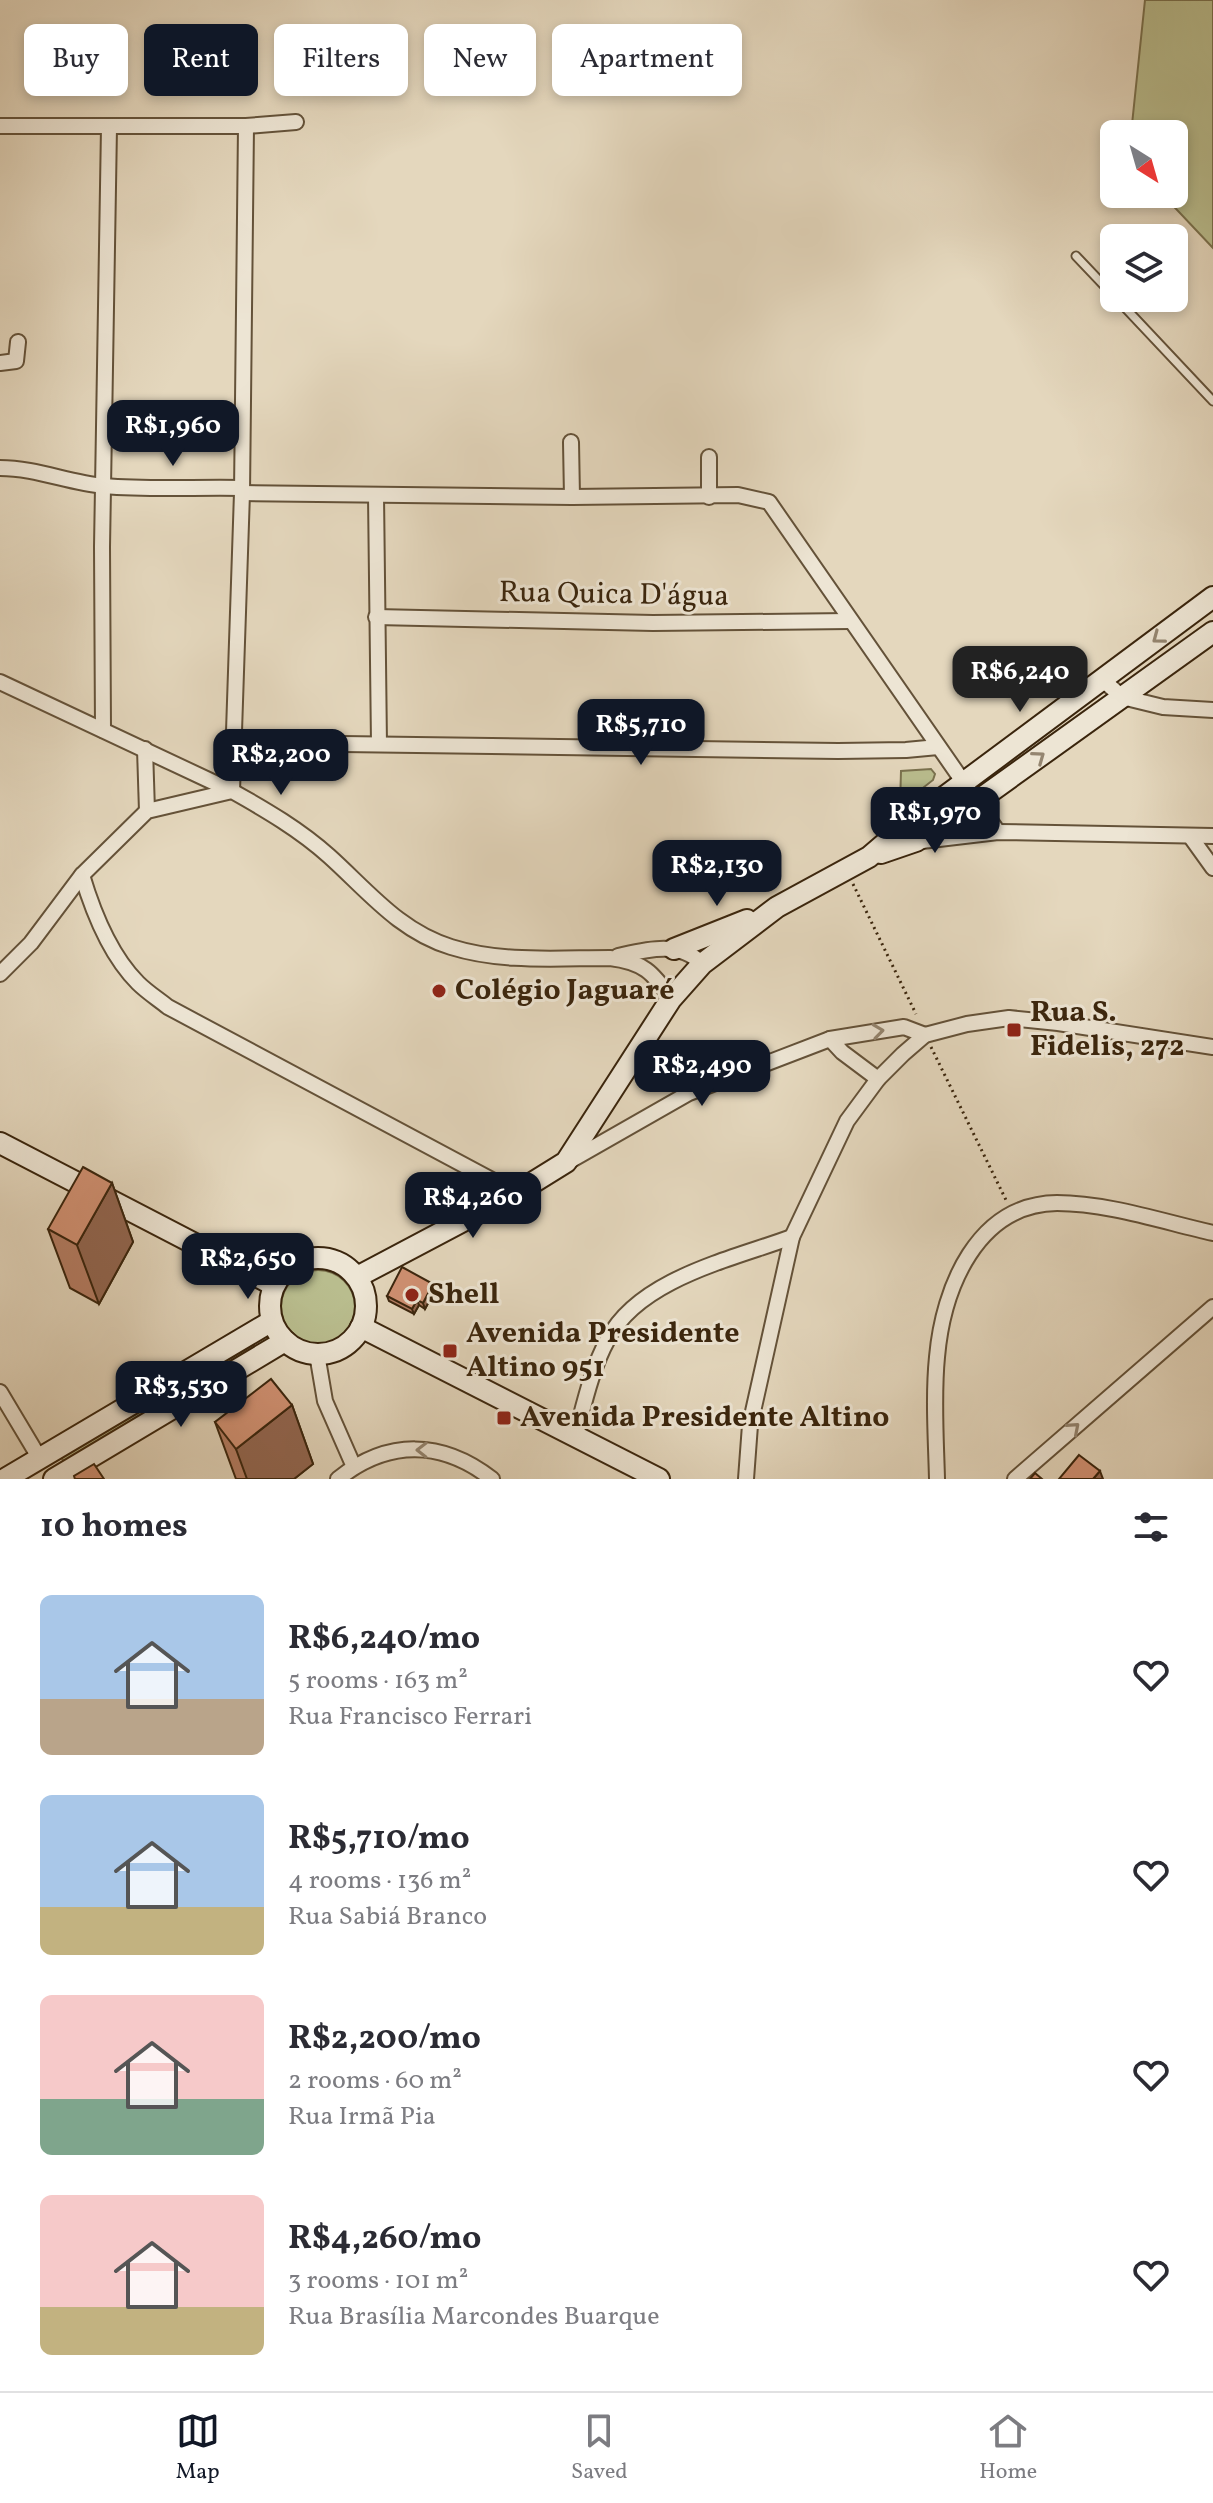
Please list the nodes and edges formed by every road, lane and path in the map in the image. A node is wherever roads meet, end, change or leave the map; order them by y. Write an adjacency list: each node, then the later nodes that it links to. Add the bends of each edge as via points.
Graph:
1 (296, 122): 3 (street)
2 (0, 126): 4 (street)
3 (246, 126): 4 (street); 15 (street)
4 (109, 127): 14 (street)
5 (1076, 256): 6 (lane)
6 (1100, 281)
7 (1129, 312): 10 (lane)
8 (18, 342): 9 (street, via 16,361)
9 (0, 363)
10 (1213, 401)
11 (571, 442): 17 (street)
12 (709, 457): 18 (street)
13 (0, 468): 14 (street)
14 (104, 486): 15 (street); 27 (street)
15 (242, 490): 16 (street); 33 (street)
16 (376, 495): 17 (street); 20 (street)
17 (572, 497): 18 (street)
18 (709, 497): 21 (street, via 738,495 769,502)
19 (1213, 597): 23 (main road, one-way to 23)
20 (376, 617): 21 (street, Rua Quica D'água); 29 (street)
21 (850, 621): 30 (street)
22 (1213, 632): 25 (main road)
23 (1103, 680): 25 (street); 32 (main road)
24 (0, 682): 27 (street)
25 (1122, 697): 26 (street, via 1163,707); 34 (main road, one-way to 25)
26 (1213, 710)
27 (103, 730): 31 (street)
28 (342, 744): 29 (street)
29 (379, 744): 30 (street, via 838,751)
30 (938, 747): 32 (street)
31 (145, 749): 33 (street); 35 (street)
32 (963, 784): 34 (street); 40 (main road)
33 (232, 791): 35 (street); 45 (street, via 293,828 395,919 424,936 487,956)
34 (976, 802): 36 (street); 39 (main road)
35 (147, 811): 42 (street)
36 (998, 832): 37 (street); 39 (street)
37 (1190, 836): 38 (street); 41 (street)
38 (1213, 836)
39 (916, 841): 40 (main road)
40 (869, 857): 43 (main road)
41 (1213, 868)
42 (82, 875): 47 (street, via 31,943); 55 (street, via 93,913 128,972 168,1007)
43 (777, 907): 44 (main road); 46 (main road)
44 (674, 949): 45 (street); 46 (street)
45 (610, 958): 48 (street, via 641,965)
46 (702, 964): 48 (main road)
47 (0, 974)
48 (671, 999): 54 (main road)
49 (925, 1035): 50 (street, one-way to 49, via 904,1027); 51 (street, via 1009,1018); 52 (street)
50 (830, 1039): 52 (street); 54 (street, via 689,1093)
51 (1213, 1047)
52 (878, 1079): 57 (street, via 847,1121)
53 (0, 1143): 59 (main road)
54 (566, 1162): 55 (main road)
55 (516, 1193): 58 (main road)
56 (1213, 1233): 75 (street, via 1055,1203 998,1221 967,1257 941,1333)
57 (792, 1237): 66 (street, via 682,1277 631,1310 608,1338); 74 (street, via 750,1425)
58 (357, 1277): 59 (main road, via 342,1264 314,1257 294,1263); 62 (main road, via 366,1302)
59 (274, 1285): 61 (main road)
60 (1213, 1307): 76 (street, one-way to 60)
61 (272, 1321): 63 (main road); 67 (main road)
62 (361, 1327): 64 (main road, via 343,1347); 66 (main road)
63 (285, 1341): 64 (main road); 70 (main road)
64 (317, 1354): 68 (street, via 325,1401)
65 (0, 1392): 67 (street)
66 (575, 1438): 73 (main road)
67 (40, 1459): 69 (main road)
68 (354, 1467): 71 (street); 72 (street, one-way to 68, via 458,1457 424,1449 390,1453)
69 (5, 1479)
70 (54, 1479)
71 (338, 1479)
72 (492, 1479)
73 (659, 1479)
74 (746, 1479)
75 (937, 1479)
76 (1015, 1479)

